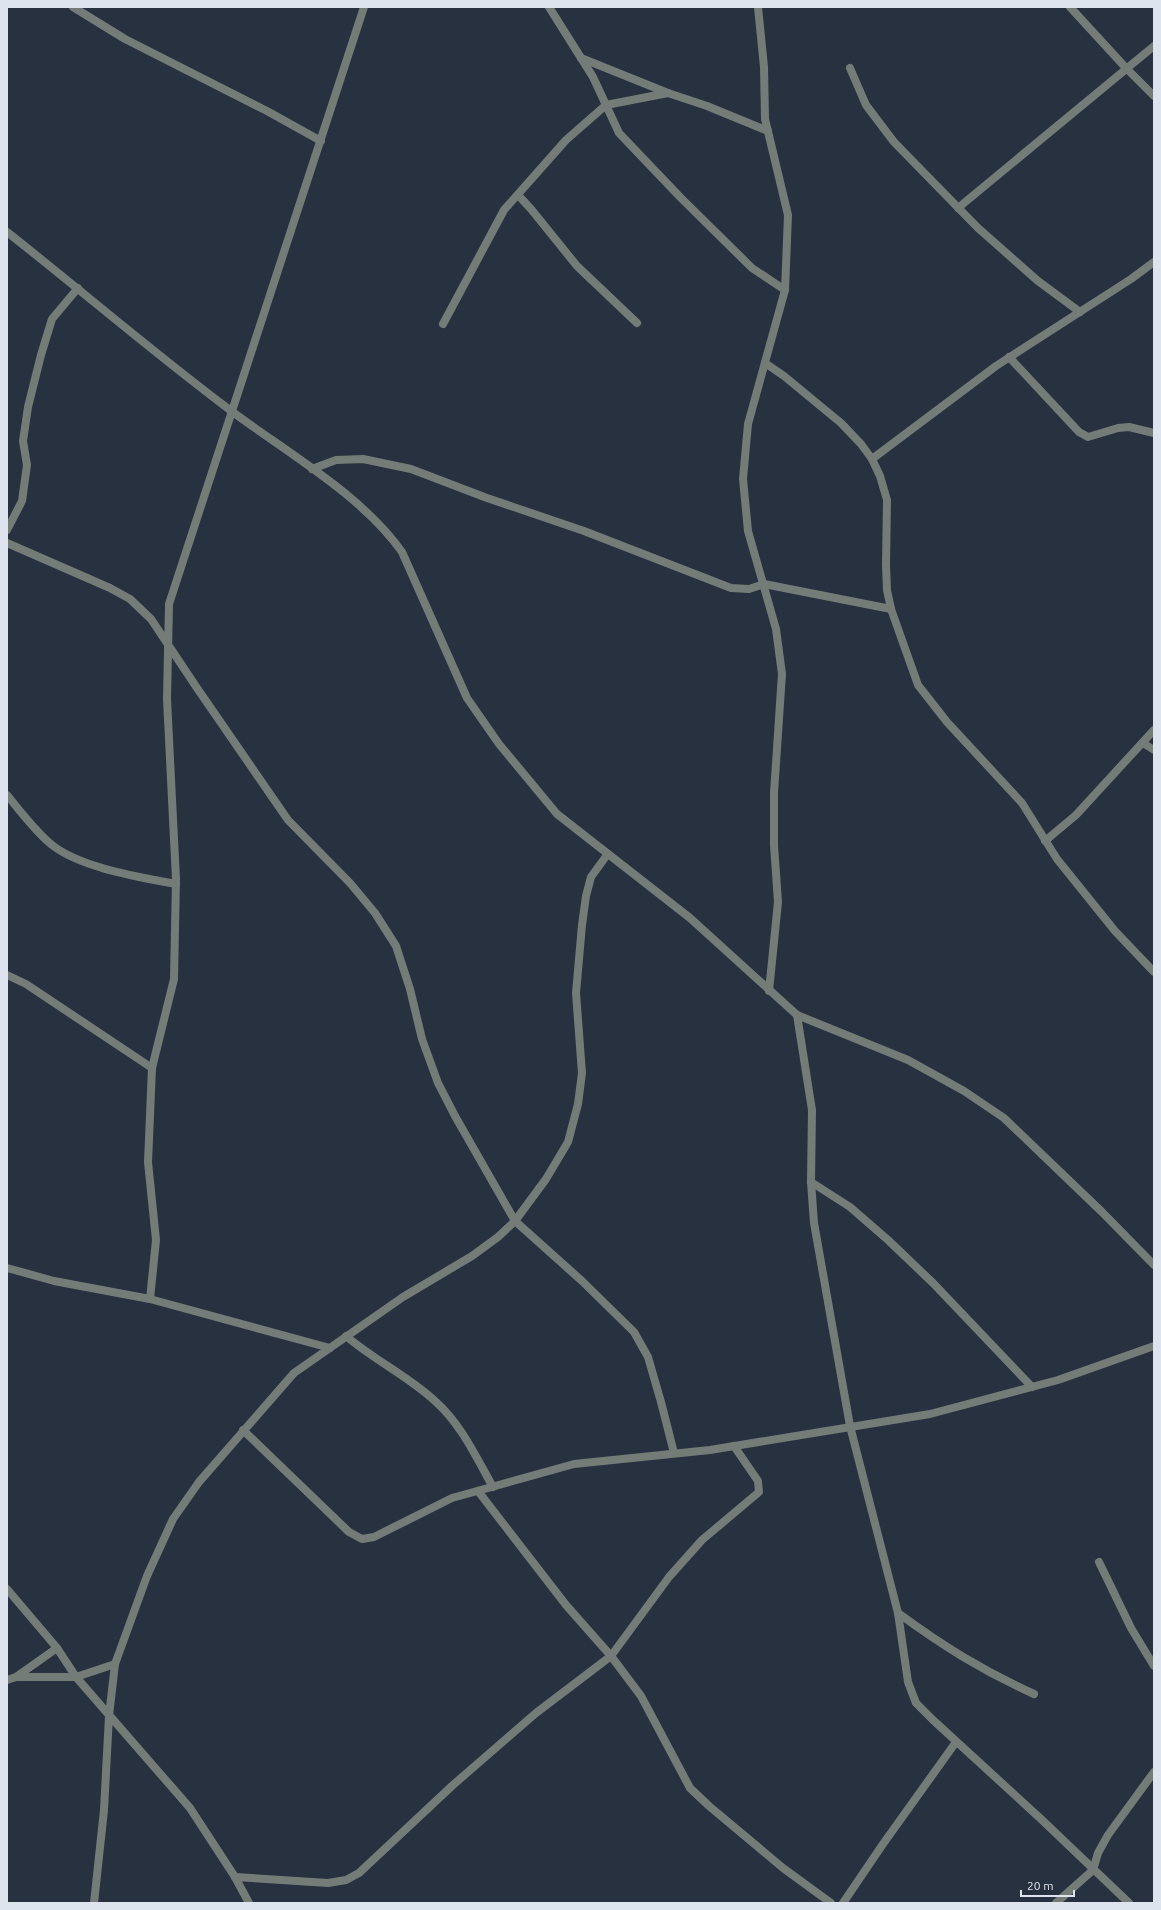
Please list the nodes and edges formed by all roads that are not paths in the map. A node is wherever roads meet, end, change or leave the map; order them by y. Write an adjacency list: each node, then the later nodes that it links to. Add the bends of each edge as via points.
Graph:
1 (73, 7): 14 (street, via 125,39)
2 (364, 7): 14 (street)
3 (549, 7): 7 (street)
4 (758, 7): 13 (street, via 764,67 765,119)
5 (1070, 7): 9 (street)
6 (1154, 46): 9 (street)
7 (581, 58): 10 (street); 12 (street)
8 (850, 68): 16 (street, via 866,105 894,142)
9 (1126, 68): 11 (street); 16 (street)
10 (668, 94): 12 (street); 13 (street, via 707,106)
11 (1154, 96)
12 (606, 105): 15 (street, via 566,140); 20 (street, via 619,133 681,198 752,268)
13 (768, 131): 20 (street, via 788,215)
14 (321, 141): 26 (street)
15 (518, 195): 22 (street, via 576,266); 23 (street, via 504,210)
16 (958, 208): 21 (street, via 1038,281)
17 (7, 232): 19 (street)
18 (1154, 262): 21 (street)
19 (78, 288): 26 (street); 30 (street, via 52,319 41,356 22,441 27,465 22,501)
20 (785, 290): 25 (street)
21 (1080, 312): 24 (street)
22 (637, 323)
23 (443, 324)
24 (1009, 357): 27 (street, via 1079,432 1088,437 1129,427); 28 (street)
25 (765, 363): 28 (street, via 841,423); 32 (street, via 748,424 743,479 748,532)
26 (232, 411): 29 (street); 34 (street, via 169,604)
27 (1154, 433)
28 (872, 459): 33 (street, via 887,500 887,590)
29 (312, 469): 32 (street, via 336,460 363,459 411,469 584,531 731,588 749,589); 40 (street, via 390,534 402,552 467,698 499,744 557,814)
30 (7, 530)
31 (7, 543): 34 (street, via 130,599 151,618)
32 (764, 584): 33 (street); 44 (street, via 776,629 782,674 774,793 778,902)
33 (891, 609): 39 (street, via 918,686 947,722 1022,803)
34 (167, 640): 41 (street, via 167,699); 48 (street, via 196,688 288,820 350,883 375,913 396,946 410,988 422,1039 438,1083)
35 (1154, 730): 36 (street)
36 (1142, 743): 37 (street); 39 (street, via 1076,815)
37 (1154, 750)
38 (7, 795): 41 (street, via 52,845 73,857 125,874)
39 (1045, 841): 42 (street, via 1115,931)
40 (607, 854): 44 (street, via 690,918); 48 (street, via 591,877 582,924 576,992 582,1074 578,1104 568,1142 546,1179)
41 (176, 884): 46 (street, via 174,979)
42 (1154, 972)
43 (7, 975): 46 (street, via 26,984)
44 (769, 991): 45 (street)
45 (797, 1015): 47 (street, via 812,1110); 49 (street, via 908,1060 1004,1118)
46 (152, 1068): 51 (street, via 148,1162 156,1240)
47 (811, 1182): 55 (street, via 850,1207 888,1240 933,1283); 56 (street, via 814,1223)
48 (515, 1221): 52 (street, via 472,1256 403,1297); 59 (street, via 634,1332 648,1357)
49 (1154, 1264)
50 (7, 1268): 51 (street, via 54,1281)
51 (150, 1299): 54 (street)
52 (346, 1336): 54 (street); 60 (street, via 364,1352 434,1400 449,1415)
53 (1154, 1346): 55 (street)
54 (330, 1348): 57 (street, via 294,1373)
55 (1032, 1387): 56 (street, via 930,1414)
56 (850, 1426): 58 (street); 64 (street)
57 (243, 1430): 61 (street, via 348,1532 362,1539 374,1537 452,1498); 67 (street, via 199,1482 173,1519 147,1576)
58 (734, 1446): 59 (street); 66 (street, via 758,1481 759,1492 702,1540 669,1577)
59 (674, 1454): 60 (street, via 574,1464)
60 (493, 1487): 61 (street)
61 (478, 1491): 66 (street, via 566,1605)
62 (1099, 1562): 68 (street, via 1131,1628)
63 (7, 1589): 65 (street)
64 (898, 1613): 72 (street, via 939,1644 993,1675); 74 (street, via 908,1682 916,1703)
65 (57, 1648): 69 (street); 70 (street)
66 (611, 1656): 77 (street, via 536,1713 453,1785 359,1873 346,1880 328,1883); 80 (street, via 641,1696 690,1788 783,1868)
67 (115, 1664): 69 (street); 73 (street)
68 (1154, 1666)
69 (76, 1676): 70 (street); 73 (street)
70 (16, 1677): 71 (street)
71 (7, 1680)
72 (1034, 1694)
73 (109, 1716): 77 (street, via 190,1808); 78 (street, via 104,1810)
74 (956, 1742): 76 (street, via 1042,1819); 81 (street)
75 (1154, 1772): 76 (street, via 1108,1835 1098,1853)
76 (1093, 1870): 82 (street); 83 (street)
77 (235, 1877): 79 (street)
78 (94, 1903)
79 (249, 1903)
80 (831, 1903)
81 (843, 1903)
82 (1056, 1903)
83 (1128, 1903)

